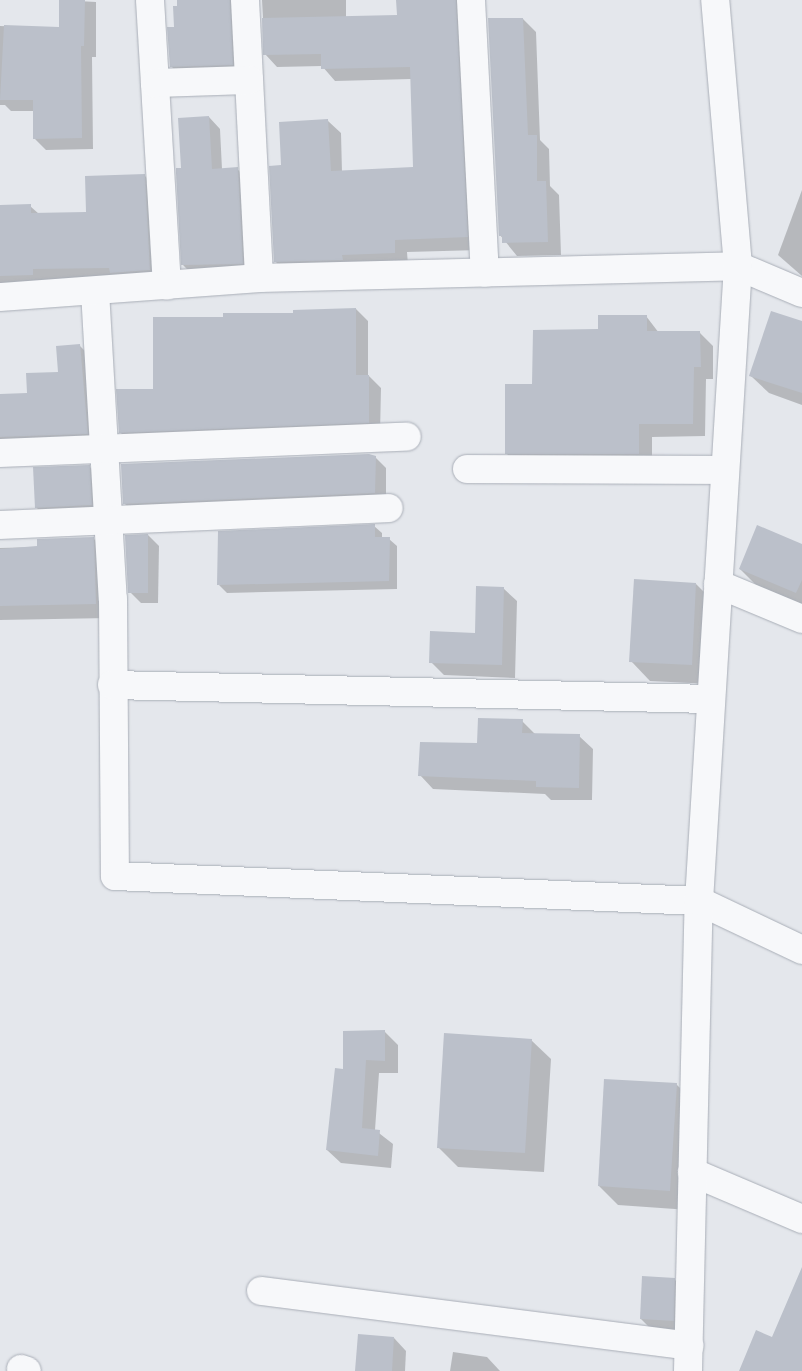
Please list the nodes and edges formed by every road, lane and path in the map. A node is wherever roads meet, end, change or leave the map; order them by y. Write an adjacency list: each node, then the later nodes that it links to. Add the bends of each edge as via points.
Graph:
1 (150, 0): 6 (street)
2 (245, 0): 5 (street)
3 (471, 0): 8 (street)
4 (715, 0): 7 (street)
5 (249, 80): 6 (street); 9 (street)
6 (155, 83): 10 (street)
7 (738, 266): 8 (street); 12 (street); 18 (street)
8 (485, 273): 9 (street)
9 (259, 278): 10 (street)
10 (167, 285): 11 (street)
11 (95, 291): 13 (street); 15 (street)
12 (802, 293)
13 (0, 297)
14 (406, 437): 15 (street)
15 (104, 449): 16 (street); 20 (street)
16 (0, 453)
17 (467, 469): 18 (street)
18 (725, 470): 22 (street)
19 (389, 508): 20 (street)
20 (109, 522): 21 (street); 24 (street, via 113,599)
21 (0, 525)
22 (718, 584): 23 (street); 25 (street)
23 (802, 619)
24 (112, 685): 25 (street); 26 (street, via 116,876)
25 (711, 699): 26 (street)
26 (698, 901): 27 (street); 28 (street)
27 (802, 950)
28 (692, 1172): 29 (street); 31 (street)
29 (802, 1219)
30 (261, 1290): 31 (street)
31 (688, 1359)

